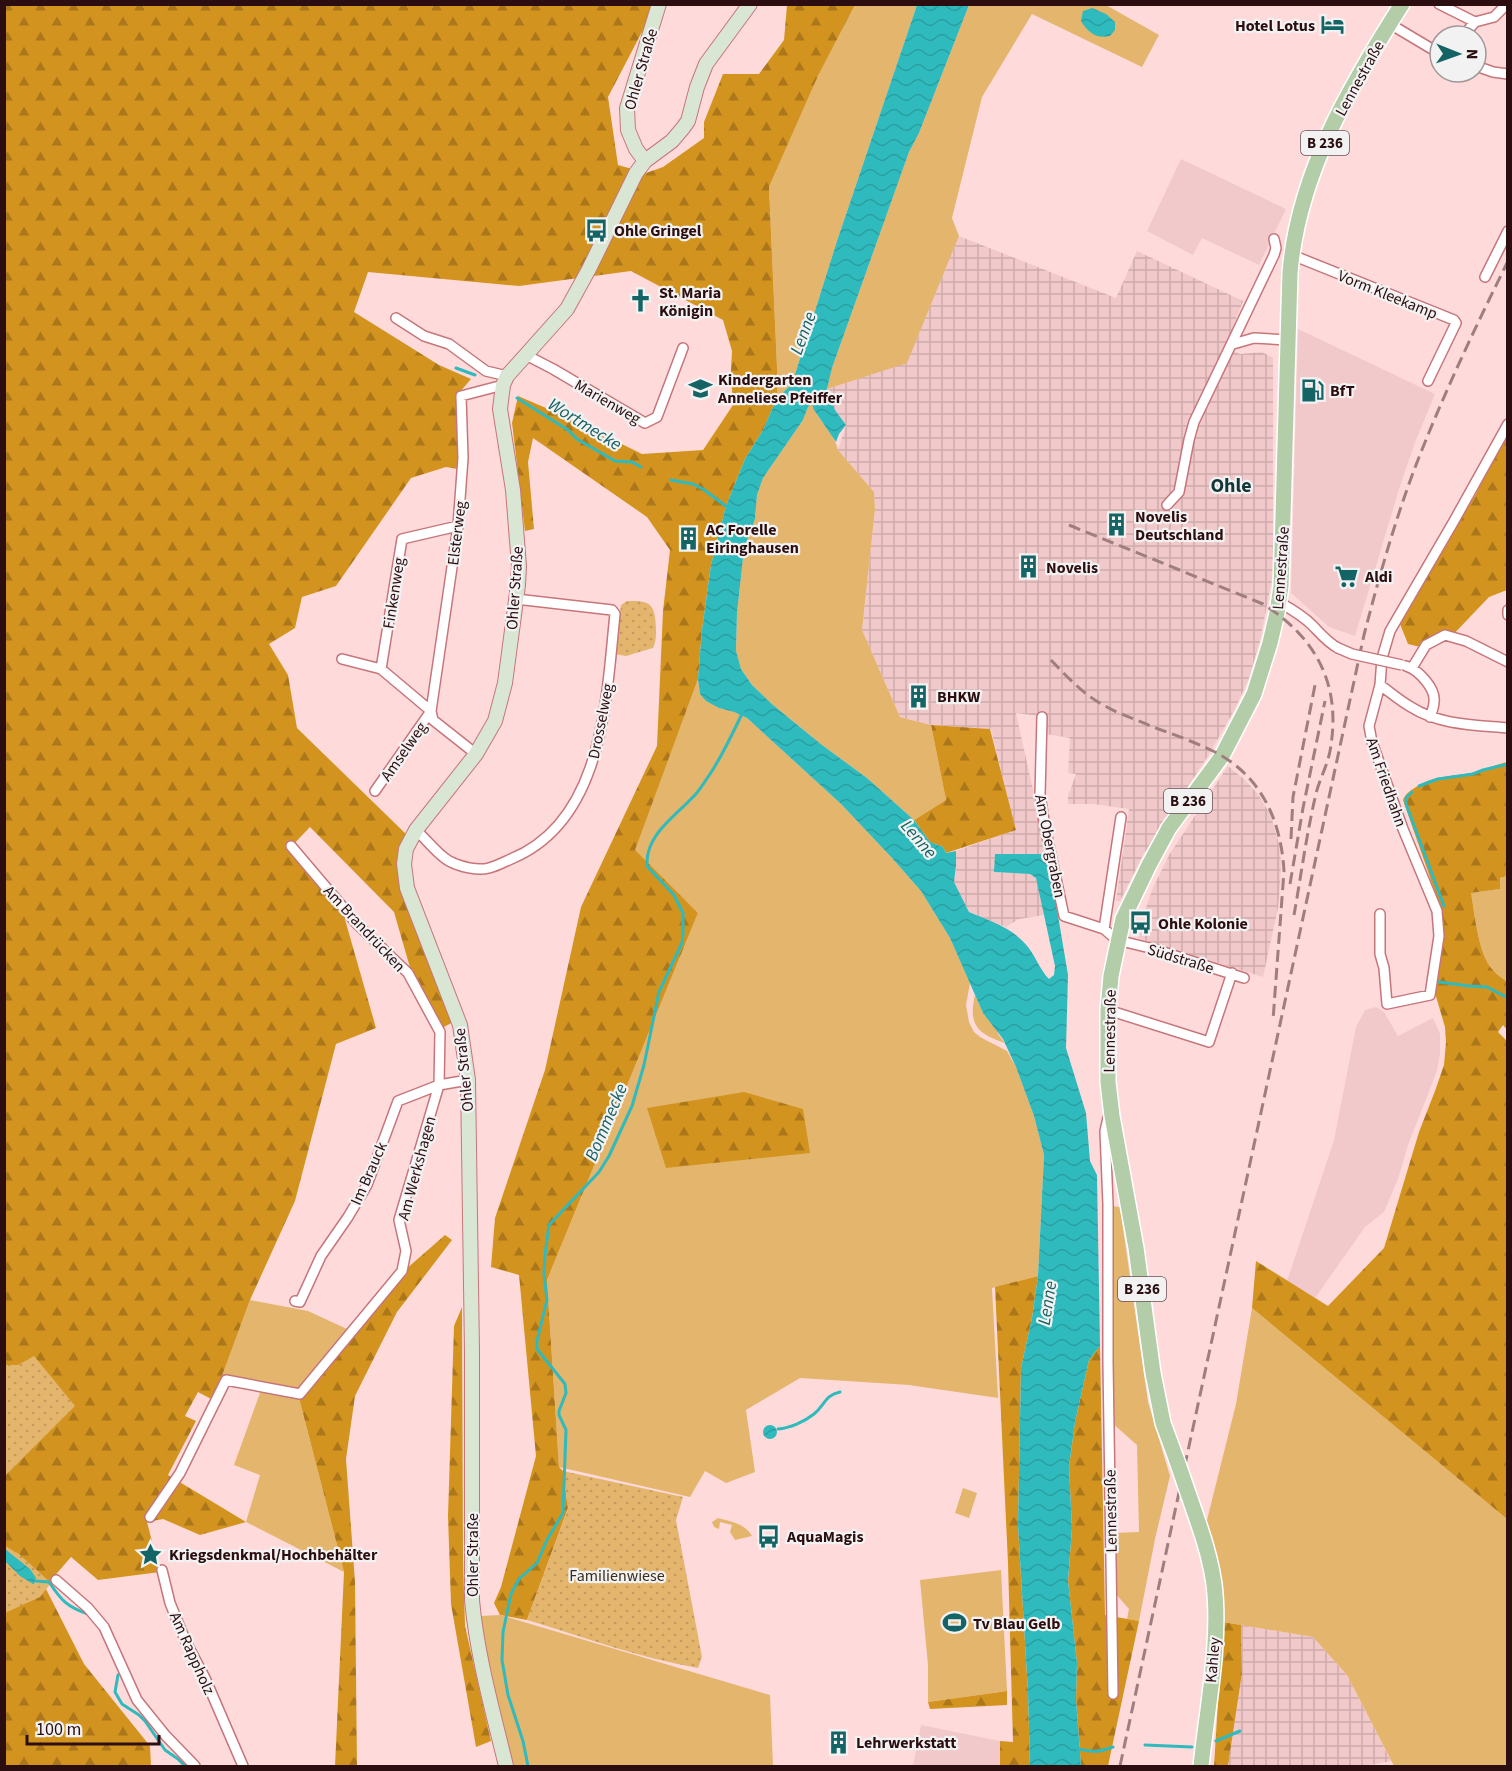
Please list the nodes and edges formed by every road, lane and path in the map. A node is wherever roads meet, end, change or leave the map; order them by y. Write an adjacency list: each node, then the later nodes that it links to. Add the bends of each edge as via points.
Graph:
1 (659, 4): 11 (street, Ohler Straße, via 627,108 628,130)
2 (750, 4): 11 (street, via 706,64 683,128)
3 (1402, 4): 7 (main road, Lennestraße / B 236)
4 (1439, 4): 6 (street)
5 (1507, 4): 6 (street, via 1494,17)
6 (1474, 22)
7 (1390, 24): 8 (street); 14 (main road, Lennestraße / B 236, via 1319,156 1301,207)
8 (1428, 47)
9 (1488, 70): 10 (street)
10 (1508, 74)
11 (645, 162): 20 (street, via 567,309)
12 (1508, 231): 15 (street)
13 (1274, 239): 18 (street, via 1274,255)
14 (1292, 255): 17 (main road, Lennestraße / B 236); 22 (street, Vorm Kleekamp, via 1454,320 1456,323)
15 (1485, 277)
16 (396, 318): 21 (street, via 424,336 449,344)
17 (1288, 340): 18 (street, via 1254,338); 27 (main road, Lennestraße / B 236)
18 (1233, 344): 24 (street, via 1194,422 1179,492)
19 (682, 348): 20 (street, Marienweg, via 657,417 645,423)
20 (526, 355): 21 (street)
21 (505, 381): 25 (street, Elsterweg, via 461,396 463,458); 26 (street, Ohler Straße, via 500,409 517,528)
22 (1428, 381)
23 (1508, 424): 34 (street, Am Friedhahn, via 1390,631)
24 (1167, 506)
25 (458, 526): 33 (street, Finkenweg, via 402,538); 35 (street, Elsterweg)
26 (516, 599): 39 (street, Ohler Straße, via 505,683 495,721); 42 (street, Drosselweg, via 612,610 615,614 605,711 593,763 574,804 551,833 522,854 488,868 467,868 449,861)
27 (1279, 602): 32 (street, bridge, via 1299,613 1328,643 1352,654); 46 (main road, Lennestraße / B 236, via 1254,694 1222,756 1169,828 1132,898)
28 (1508, 610): 29 (street)
29 (1508, 615)
30 (342, 659): 33 (street, Amselweg)
31 (1508, 662): 32 (street, via 1445,635 1426,645)
32 (1407, 666): 37 (street, via 1428,684 1435,700)
33 (381, 669): 35 (street, Amselweg)
34 (1380, 685): 37 (street); 44 (street, Am Friedhahn, via 1369,726 1372,742 1437,911 1439,936 1430,995 1387,1004 1380,954)
35 (431, 711): 39 (street, Amselweg, via 433,720); 40 (street, Amselweg)
36 (1042, 717): 45 (street, Am Obergraben, via 1040,795 1064,916)
37 (1430, 717): 38 (street)
38 (1508, 728)
39 (476, 754): 42 (street, Ohler Straße)
40 (375, 791)
41 (1121, 817): 45 (street)
42 (416, 830): 50 (street, Ohler Straße, via 406,849 407,888 460,1025)
43 (291, 846): 51 (street, Am Brandrücken, via 358,925 408,973 440,1032)
44 (1380, 914)
45 (1104, 929): 46 (street, Am Obergraben)
46 (1117, 940): 47 (street, Südstraße); 49 (main road, Lennestraße / B 236)
47 (1232, 973): 48 (street, Südstraße); 49 (street, via 1209,1042)
48 (1244, 978)
49 (1108, 1010): 52 (main road, Lennestraße / B 236)
50 (468, 1080): 51 (street, Im Brauck); 61 (street, Ohler Straße, via 472,1600)
51 (439, 1085): 53 (street, Im Brauck, via 398,1101 367,1185 321,1256 300,1302); 54 (street, Am Werkshagen, via 399,1220 406,1251 402,1271 300,1394 226,1380 180,1473)
52 (1112, 1116): 55 (main road, Lennestraße / B 236, bridge, via 1163,1423); 58 (street, Lennestraße, via 1106,1131)
53 (295, 1300)
54 (150, 1517)
55 (1209, 1554): 62 (main road, Kahley / B 236, via 1216,1622)
56 (162, 1570): 60 (street, Am Rappholz, via 186,1642)
57 (56, 1580): 59 (street, via 104,1627 137,1700)
58 (1113, 1694)
59 (195, 1767)
60 (243, 1767)
61 (506, 1767)
62 (1201, 1767)

